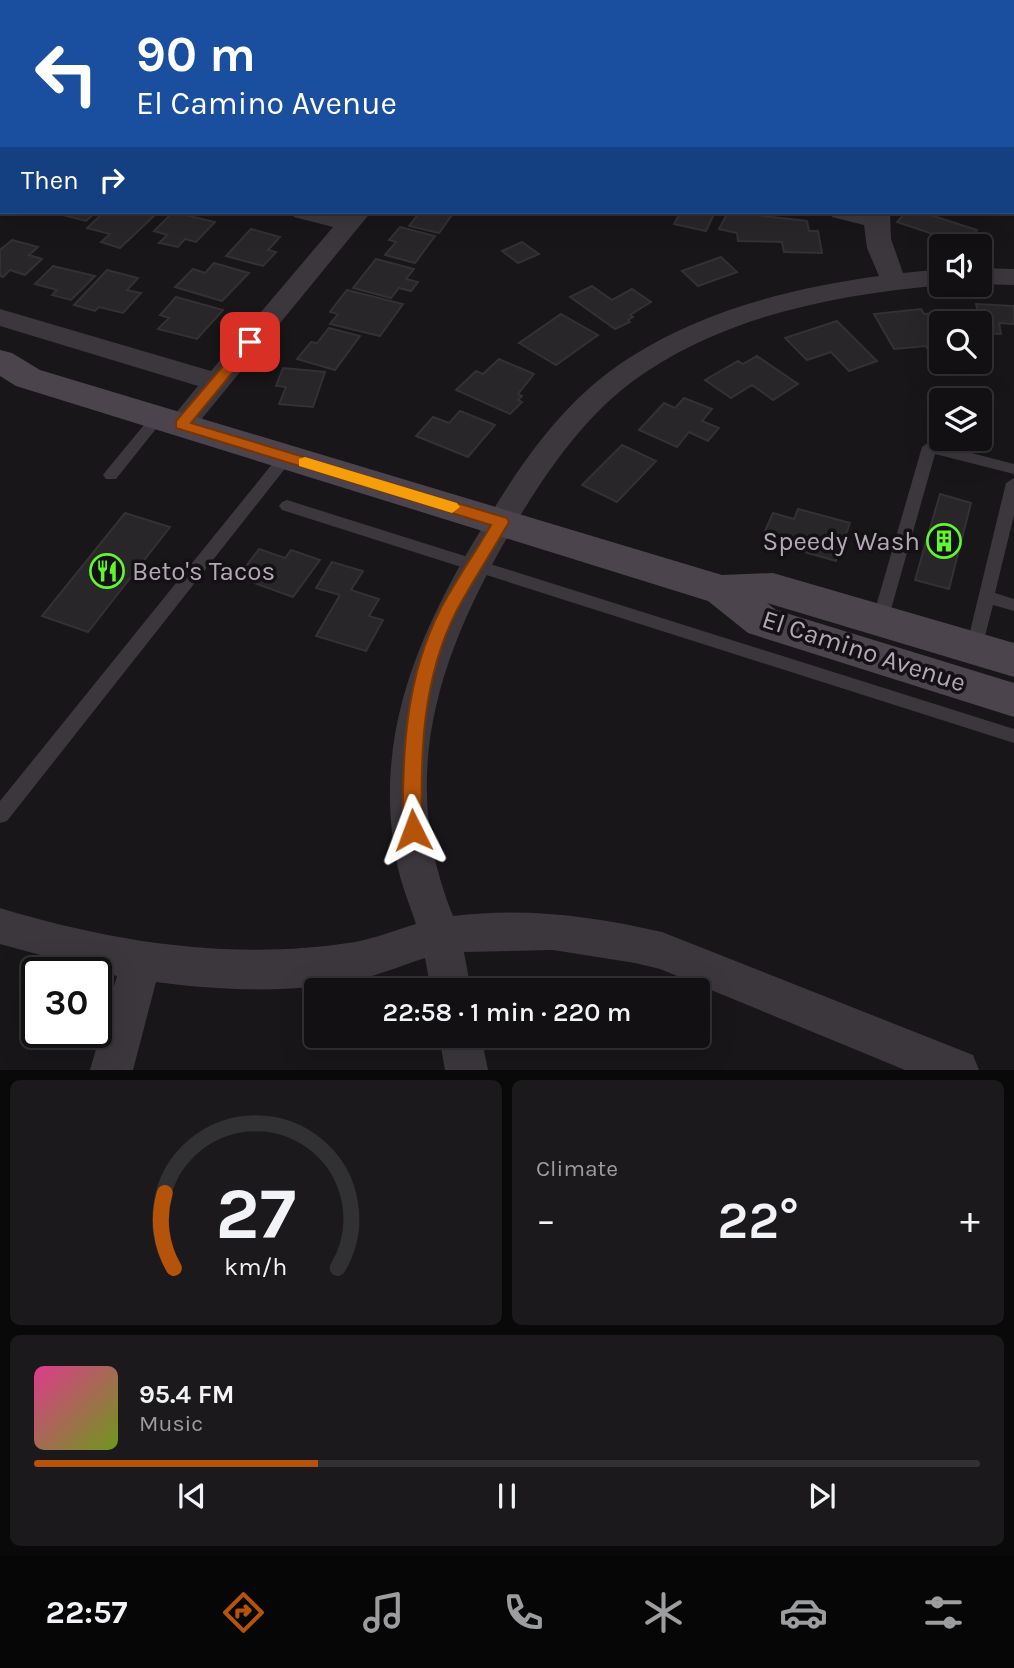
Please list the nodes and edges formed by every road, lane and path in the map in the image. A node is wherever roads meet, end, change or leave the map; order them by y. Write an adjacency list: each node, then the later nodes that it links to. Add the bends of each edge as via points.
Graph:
1 (323, 214): 4 (street)
2 (859, 214): 3 (street)
3 (877, 216): 8 (street, via 881,254)
4 (354, 217): 11 (street)
5 (992, 276): 6 (street)
6 (1014, 276)
7 (929, 278): 8 (street)
8 (894, 281): 18 (street, via 783,301 717,323 658,354 602,391 559,436)
9 (0, 317): 11 (street)
10 (10, 372): 12 (main road, El Camino Avenue)
11 (217, 382): 12 (street)
12 (170, 421): 13 (main road, El Camino Avenue); 15 (lane)
13 (286, 457): 18 (main road, El Camino Avenue); 28 (lane)
14 (1014, 469): 23 (lane, via 929,447)
15 (111, 475)
16 (1014, 483): 21 (lane)
17 (287, 506): 19 (lane)
18 (501, 522): 19 (street); 20 (main road, El Camino Avenue)
19 (474, 567): 27 (lane); 30 (street, via 448,611 427,667 411,755 417,869)
20 (722, 590): 23 (main road, El Camino Avenue, via 773,588); 26 (main road, El Camino Avenue, via 762,622)
21 (986, 597): 22 (lane); 24 (lane)
22 (1014, 605)
23 (880, 620): 24 (main road, El Camino Avenue)
24 (974, 648): 25 (main road, El Camino Avenue)
25 (1014, 660)
26 (1014, 700)
27 (1014, 736)
28 (0, 814)
29 (0, 926): 31 (street, via 59,946)
30 (441, 936): 31 (street, via 357,961 282,968 208,969); 32 (street); 36 (street, via 563,932 612,938 662,951)
31 (141, 962): 34 (street)
32 (449, 978)
33 (463, 1048): 35 (street)
34 (111, 1069)
35 (467, 1069)
36 (958, 1069)

